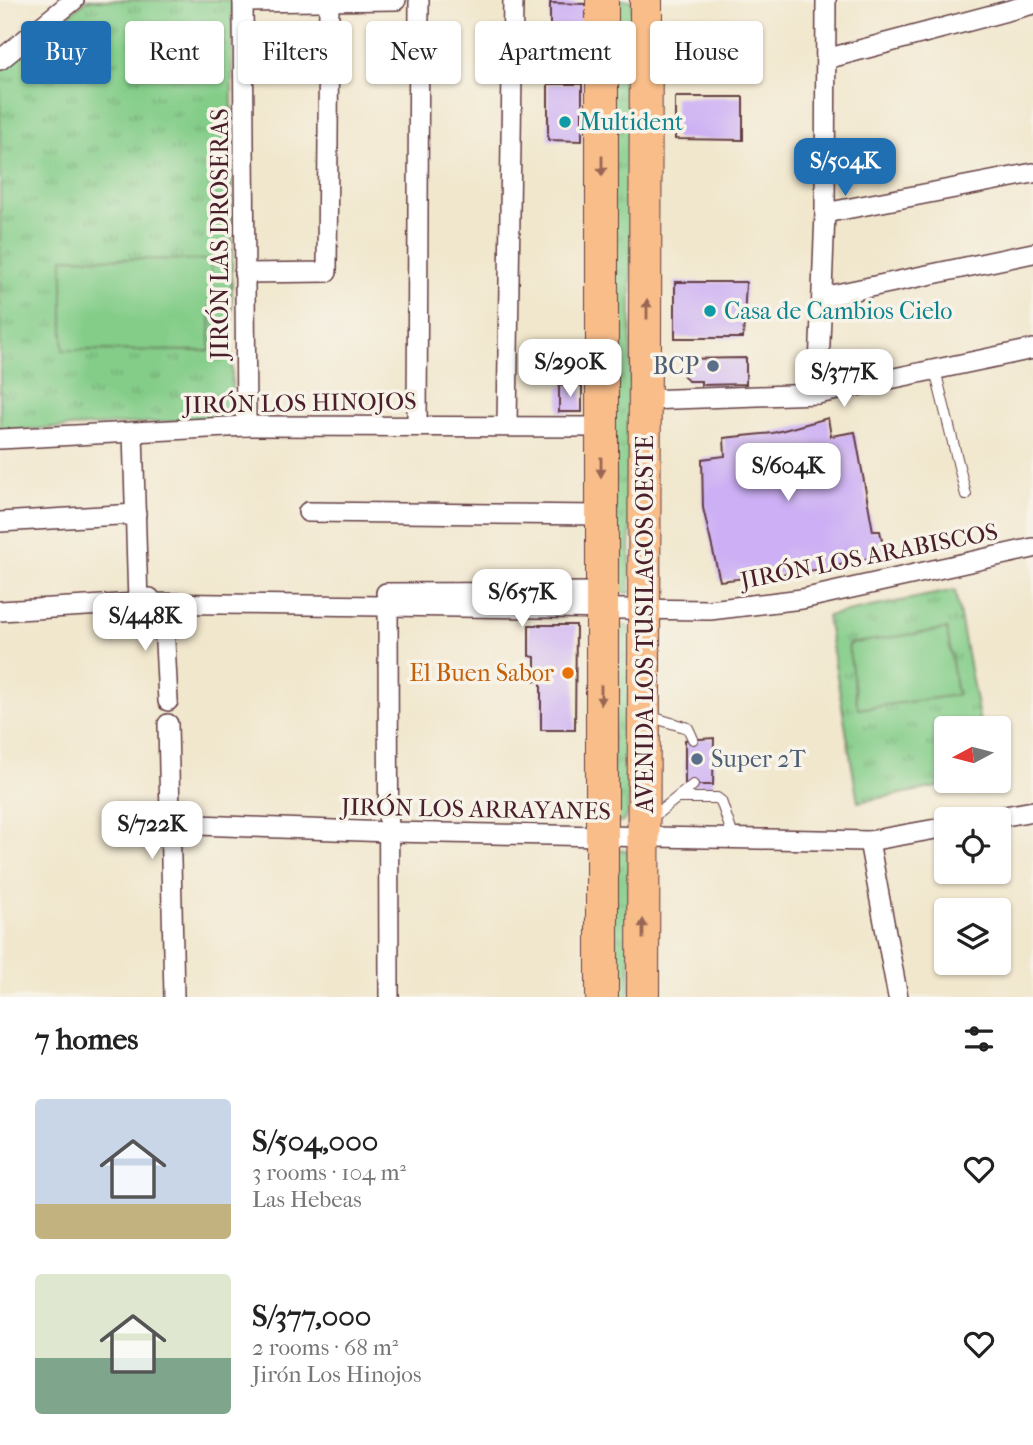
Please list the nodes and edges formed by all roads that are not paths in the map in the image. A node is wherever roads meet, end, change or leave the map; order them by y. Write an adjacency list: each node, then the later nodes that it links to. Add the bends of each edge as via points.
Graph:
1 (74, 0): 12 (street)
2 (397, 0): 9 (street)
3 (419, 0): 23 (street)
4 (513, 0): 24 (street)
5 (602, 0): 25 (main road, AVENIDA LOS TUSILAGOS OESTE, one-way to 25)
6 (646, 0): 21 (main road, AVENIDA LOS TUSILAGOS OESTE, one-way to 6)
7 (826, 0): 11 (street)
8 (243, 1): 9 (street); 16 (street, JIRÓN LAS DROSERAS)
9 (328, 1): 16 (street, via 327,272)
10 (1033, 4): 11 (street)
11 (825, 59): 14 (street)
12 (0, 60)
13 (1033, 173): 14 (street)
14 (825, 213): 17 (street)
15 (1033, 253): 17 (street)
16 (244, 274): 22 (street, JIRÓN LAS DROSERAS)
17 (822, 297): 20 (street)
18 (1033, 349): 19 (street)
19 (935, 370): 20 (street); 28 (lane)
20 (818, 394): 21 (street)
21 (646, 400): 38 (main road, AVENIDA LOS TUSILAGOS OESTE)
22 (246, 426): 23 (street, JIRÓN LOS HINOJOS); 26 (street, JIRÓN LOS HINOJOS)
23 (417, 426): 24 (street, JIRÓN LOS HINOJOS)
24 (507, 426): 25 (street, JIRÓN LOS HINOJOS)
25 (602, 427): 31 (main road, AVENIDA LOS TUSILAGOS OESTE, one-way to 31)
26 (133, 432): 27 (street, JIRÓN LOS HINOJOS); 30 (street)
27 (0, 439)
28 (966, 495)
29 (308, 512): 31 (street)
30 (136, 514): 32 (street); 35 (street)
31 (601, 514): 34 (main road, AVENIDA LOS TUSILAGOS OESTE)
32 (0, 522)
33 (1033, 548): 38 (street, JIRÓN LOS ARABISCOS, via 802,599 710,610)
34 (601, 601): 35 (street, via 162,593); 37 (street, JIRÓN LOS ARABISCOS); 38 (street, JIRÓN LOS ARABISCOS); 52 (main road, AVENIDA LOS TUSILAGOS OESTE, one-way to 52)
35 (138, 603): 36 (street, JIRÓN LOS ARABISCOS); 39 (street, JIRÓN LOS ARABISCOS)
36 (163, 604): 37 (street, JIRÓN LOS ARABISCOS); 40 (street)
37 (388, 606): 51 (street)
38 (644, 610): 41 (main road, AVENIDA LOS TUSILAGOS OESTE)
39 (0, 611)
40 (168, 701)
41 (644, 715): 43 (lane, via 688,728); 50 (main road, AVENIDA LOS TUSILAGOS OESTE)
42 (168, 724): 48 (street)
43 (694, 739)
44 (693, 785): 45 (lane)
45 (679, 798): 50 (lane); 53 (lane, via 717,798)
46 (1033, 811): 47 (street)
47 (1011, 815)
48 (172, 824): 51 (street, JIRÓN LOS ARRAYANES); 55 (street)
49 (934, 829): 54 (street, JIRÓN LOS ARRAYANES)
50 (643, 831): 52 (street, JIRÓN LOS ARRAYANES); 53 (street, JIRÓN LOS ARRAYANES); 58 (main road, AVENIDA LOS TUSILAGOS OESTE, one-way to 50)
51 (389, 832): 52 (street, JIRÓN LOS ARRAYANES); 56 (street)
52 (601, 836): 57 (main road, AVENIDA LOS TUSILAGOS OESTE)
53 (734, 839): 54 (street, JIRÓN LOS ARRAYANES)
54 (870, 841): 59 (street)
55 (174, 997)
56 (389, 997)
57 (603, 997)
58 (643, 997)
59 (898, 997)

